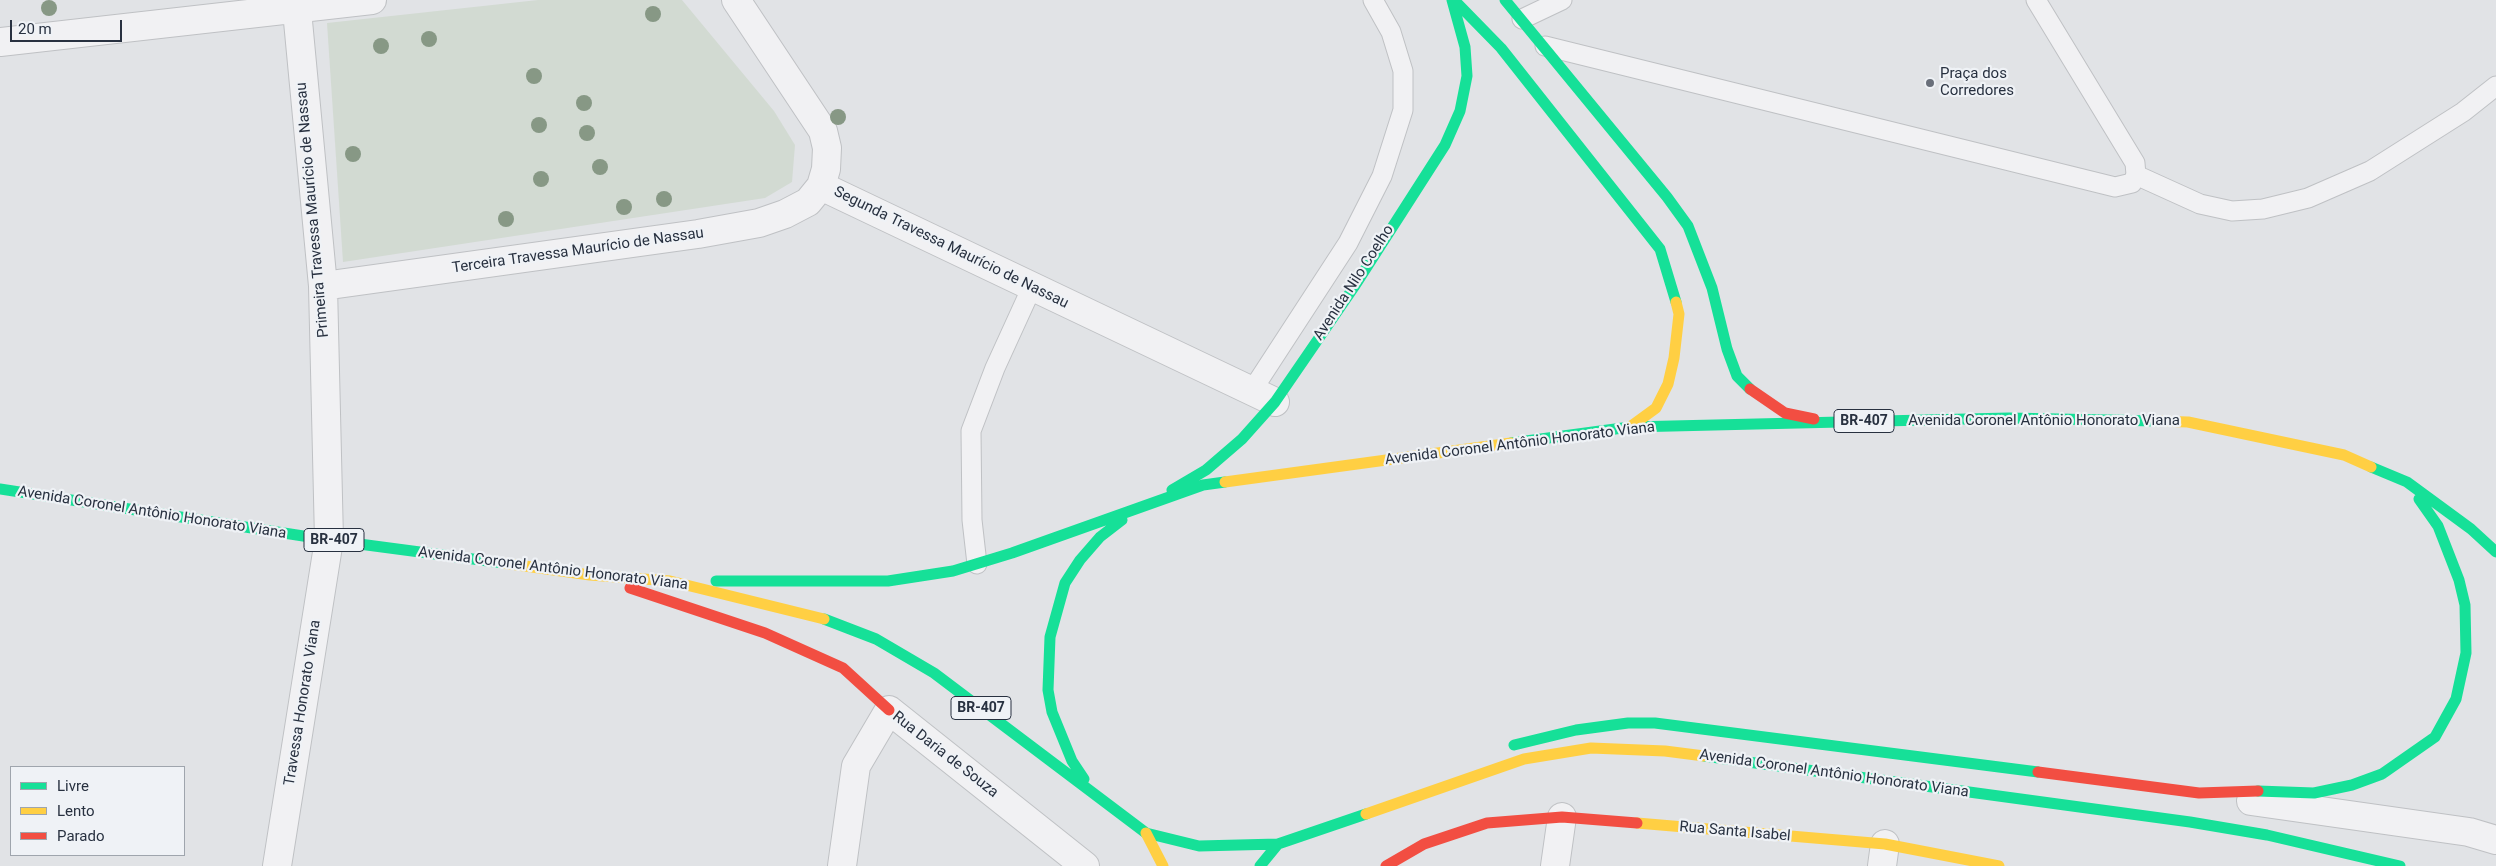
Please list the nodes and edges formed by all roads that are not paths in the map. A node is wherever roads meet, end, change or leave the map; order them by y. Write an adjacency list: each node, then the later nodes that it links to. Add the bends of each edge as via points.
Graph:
1 (372, 0): 8 (street)
2 (736, 0): 14 (street, Segunda Travessa Maurício de Nassau, via 823,131 827,148)
3 (1373, 0): 17 (lane, via 1391,32 1403,71 1403,110 1382,176)
4 (1453, 0): 17 (main road, Avenida Nilo Coelho, via 1465,47 1467,76 1457,120 1445,145 1354,287); 19 (main road, Avenida Nilo Coelho, via 1501,48 1660,249 1679,314 1674,358 1668,384 1656,408)
5 (1505, 0): 9 (main road)
6 (1562, 0): 9 (lane)
7 (2036, 0): 13 (lane, via 2135,163)
8 (296, 4): 10 (street); 15 (street, Primeira Travessa Maurício de Nassau)
9 (1522, 19): 11 (main road)
10 (0, 42)
11 (1545, 46): 13 (lane, via 2115,187 2132,183); 18 (main road, via 1688,226 1712,288 1737,376 1756,395 1785,412)
12 (2496, 86): 13 (lane, via 2463,112 2370,171 2308,198 2263,210 2232,211 2200,204)
13 (2136, 175)
14 (821, 186): 15 (street, Terceira Travessa Maurício de Nassau, via 808,202 759,223); 16 (street, Segunda Travessa Maurício de Nassau)
15 (323, 286): 23 (street, Primeira Travessa Maurício de Nassau)
16 (1032, 287): 17 (street, Segunda Travessa Maurício de Nassau); 25 (lane, via 971,431 972,520)
17 (1263, 397): 22 (main road, Avenida Nilo Coelho, via 1242,439 1206,470)
18 (1828, 421): 19 (main road, Avenida Coronel Antônio Honorato Viana / BR-407); 20 (main road, Avenida Coronel Antônio Honorato Viana / BR-407, via 2009,418 2188,422 2344,455)
19 (1630, 427): 22 (main road, Avenida Coronel Antônio Honorato Viana / BR-407, via 1203,485)
20 (2407, 482): 24 (main road, Avenida Coronel Antônio Honorato Viana / BR-407, via 2471,529); 31 (main road, Avenida Coronel Antônio Honorato Viana, via 2438,526 2465,604 2466,654 2456,699 2435,737 2382,774 2352,785 2314,793)
21 (0, 489): 23 (main road, Avenida Coronel Antônio Honorato Viana / BR-407)
22 (1139, 508): 25 (main road, BR-407); 30 (main road, via 1100,537 1080,560 1065,583 1050,638 1048,690 1052,712 1072,761)
23 (329, 540): 26 (main road, Avenida Coronel Antônio Honorato Viana / BR-407); 38 (street, Travessa Honorato Viana)
24 (2496, 552)
25 (977, 564): 27 (main road, BR-407, via 888,582)
26 (590, 574): 27 (main road, Avenida Coronel Antônio Honorato Viana / BR-407); 28 (main road, via 765,633 843,668)
27 (670, 581): 30 (main road, Avenida Coronel Antônio Honorato Viana / BR-407, via 830,620 876,639 934,673)
28 (889, 710): 39 (street, Rua Daria de Souza, via 856,766); 40 (street, Rua Daria de Souza)
29 (1501, 749): 31 (main road, Avenida Coronel Antônio Honorato Viana, via 1576,730 1656,723)
30 (1094, 793): 34 (main road, Avenida Coronel Antônio Honorato Viana / BR-407)
31 (2199, 794): 35 (street, via 2469,832)
32 (1376, 798): 36 (main road, Avenida Coronel Antônio Honorato Viana / BR-407)
33 (1562, 817): 37 (main road, Rua Santa Isabel); 43 (main road, Rua Santa Isabel, via 1487,823 1424,844); 44 (street)
34 (1146, 833): 36 (main road, Avenida Coronel Antônio Honorato Viana / BR-407, via 1199,846); 41 (main road)
35 (2496, 840)
36 (1278, 844): 42 (main road); 46 (main road, Avenida Coronel Antônio Honorato Viana / BR-407, via 1524,759 1592,748 1624,748 2190,822 2267,835)
37 (1883, 855): 45 (main road, Rua Santa Isabel)
38 (277, 866)
39 (842, 866)
40 (1084, 866)
41 (1163, 866)
42 (1260, 866)
43 (1386, 866)
44 (1555, 866)
45 (1999, 866)
46 (2400, 866)

